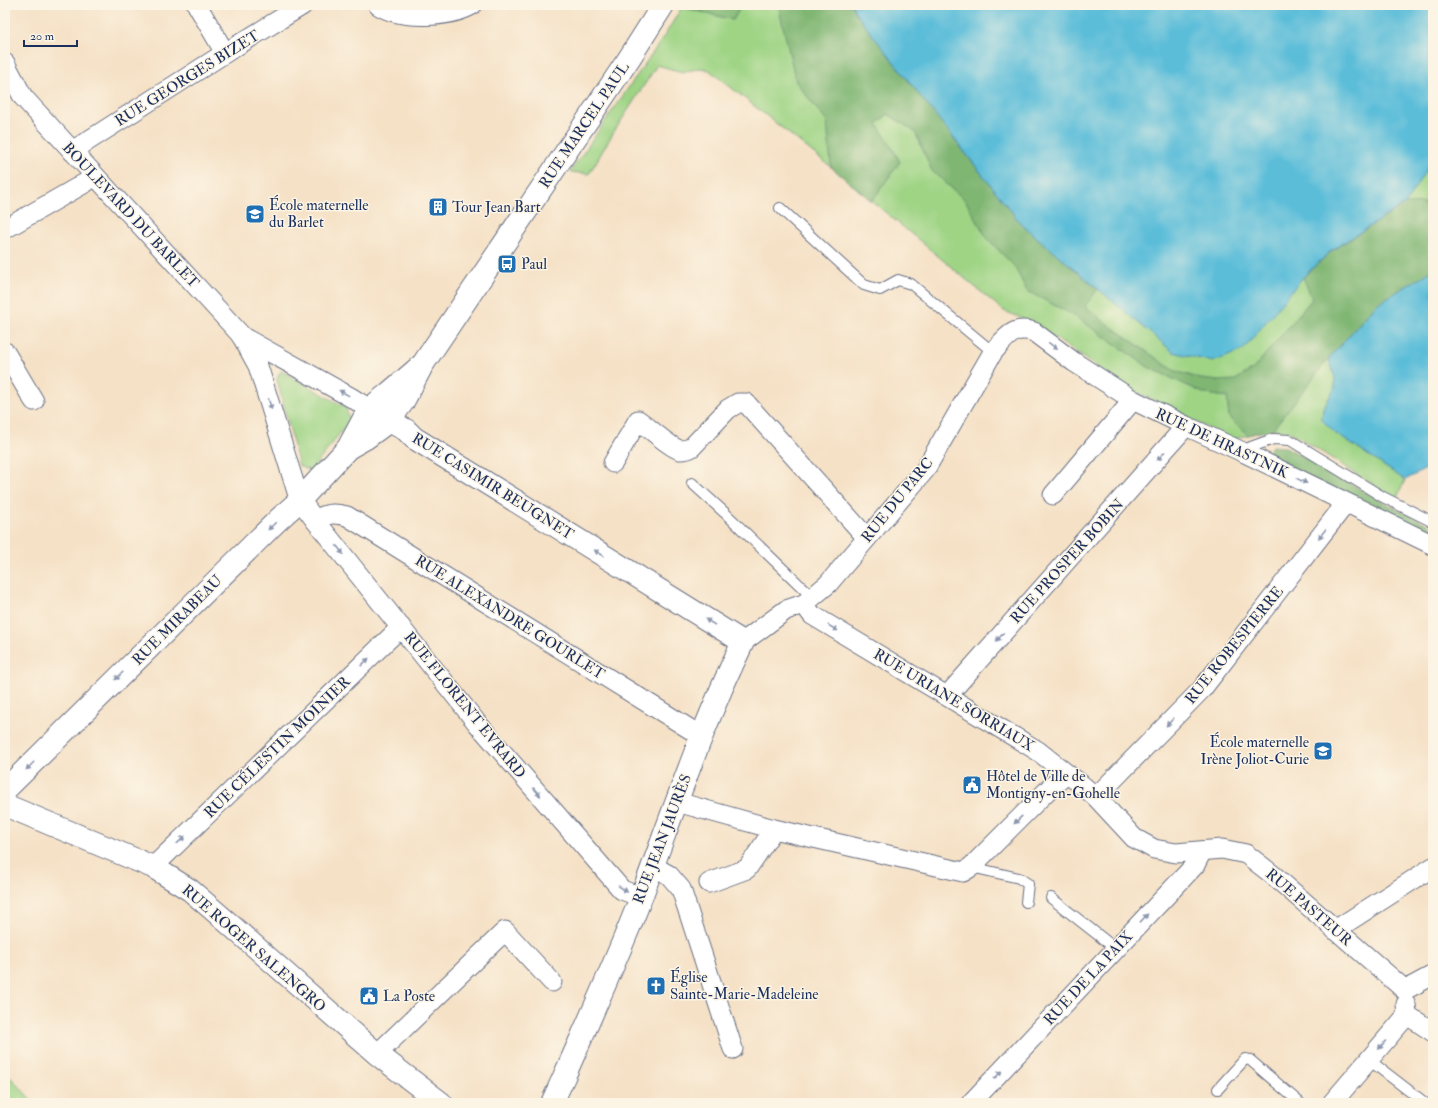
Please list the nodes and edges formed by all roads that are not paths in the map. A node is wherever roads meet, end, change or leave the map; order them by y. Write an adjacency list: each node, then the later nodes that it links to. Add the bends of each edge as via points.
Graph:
1 (197, 5): 6 (street)
2 (303, 5): 6 (street, RUE GEORGES BIZET)
3 (378, 5): 4 (street, via 403,14 436,15)
4 (472, 5)
5 (663, 5): 17 (street, RUE MARCEL PAUL)
6 (225, 53): 8 (street, RUE GEORGES BIZET)
7 (5, 63): 8 (street, BOULEVARD DU BARLET, via 22,97)
8 (72, 151): 9 (street, BOULEVARD DU BARLET)
9 (94, 176): 11 (street); 13 (street, BOULEVARD DU BARLET)
10 (780, 208): 15 (lane, via 864,285 880,290 898,280 911,284)
11 (5, 229)
12 (1019, 329): 15 (street, RUE DU PARC); 19 (street, RUE DE HRASTNIK, one-way to 19, via 1034,332 1074,362)
13 (241, 336): 16 (street, RUE CASIMIR BEUGNET); 18 (street, BOULEVARD DU BARLET)
14 (5, 352): 20 (street)
15 (993, 352): 33 (street, RUE DU PARC, via 925,470)
16 (271, 353): 18 (street); 21 (street, RUE CASIMIR BEUGNET, one-way to 16)
17 (423, 364): 21 (street, RUE MARCEL PAUL); 22 (street, RUE MARCEL PAUL, via 403,402)
18 (258, 366): 29 (street, BOULEVARD DU BARLET, one-way to 29)
19 (1133, 400): 23 (street, RUE DE HRASTNIK); 28 (street)
20 (34, 401)
21 (369, 408): 22 (street, RUE CASIMIR BEUGNET); 24 (street, RUE MIRABEAU)
22 (389, 421): 24 (street, RUE MIRABEAU); 37 (street, RUE CASIMIR BEUGNET, one-way to 22, via 420,443 406,430)
23 (1186, 426): 25 (street, RUE DE HRASTNIK); 38 (street, RUE PROSPER BOBIN, one-way to 38)
24 (348, 448): 29 (street, RUE MIRABEAU)
25 (1245, 452): 30 (street, RUE DE HRASTNIK, one-way to 30); 32 (lane, via 1273,439 1290,440 1383,497)
26 (613, 463): 33 (street, via 638,420 680,450 689,449 728,409 738,403 746,403)
27 (692, 483): 35 (lane, via 725,513)
28 (1053, 495)
29 (300, 500): 31 (street, RUE FLORENT EVRARD); 41 (street, RUE MIRABEAU, one-way to 41)
30 (1346, 503): 34 (street, RUE DE HRASTNIK); 42 (street, RUE ROBESPIERRE, one-way to 42, via 1202,689)
31 (315, 520): 36 (street, RUE FLORENT EVRARD, one-way to 36); 39 (street, RUE ALEXANDRE GOURLET, via 326,514 347,516)
32 (1433, 522)
33 (867, 538): 35 (street, RUE DU PARC, via 828,584)
34 (1433, 545)
35 (808, 600): 37 (street, RUE JEAN JAURÈS, via 786,610); 38 (street, RUE URIANE SORRIAUX, one-way to 38, via 812,615)
36 (401, 627): 48 (street, RUE CÉLESTIN MOINIER, one-way to 36); 52 (street, RUE FLORENT EVRARD, one-way to 52, via 477,723 622,890)
37 (743, 642): 39 (street, RUE JEAN JAURÈS)
38 (947, 696): 40 (street, RUE URIANE SORRIAUX, via 1038,751)
39 (701, 736): 43 (street, RUE JEAN JAURÈS)
40 (1067, 774): 42 (street, RUE URIANE SORRIAUX, via 1078,780); 49 (street, one-way to 49)
41 (5, 790)
42 (1096, 797): 46 (street, RUE URIANE SORRIAUX, via 1134,838 1154,849 1176,853)
43 (677, 802): 45 (street); 47 (street, RUE JEAN JAURÈS)
44 (5, 805): 48 (street, RUE ROGER SALENGRO)
45 (774, 829): 49 (street, via 963,872); 51 (street, via 746,868)
46 (1202, 851): 55 (street, RUE PASTEUR, via 1222,849 1246,854); 56 (street, RUE DE LA PAIX, one-way to 46, via 1195,865)
47 (653, 866): 52 (street, RUE JEAN JAURÈS); 62 (street, via 669,875 681,889)
48 (153, 867): 63 (street, RUE ROGER SALENGRO, via 190,890 220,915)
49 (970, 867): 54 (lane, via 1019,878 1028,884)
50 (1433, 867): 55 (street)
51 (709, 883)
52 (641, 897): 67 (street, RUE JEAN JAURÈS)
53 (1052, 898): 56 (lane)
54 (1026, 902)
55 (1335, 930): 59 (street, RUE PASTEUR)
56 (1116, 949): 68 (street, RUE DE LA PAIX, one-way to 56)
57 (1433, 975): 59 (street)
58 (552, 982): 63 (street, via 505,931)
59 (1405, 990): 60 (street)
60 (1407, 1015): 61 (street); 64 (street, one-way to 64)
61 (1433, 1032)
62 (733, 1049)
63 (377, 1054): 66 (street, RUE ROGER SALENGRO)
64 (1369, 1060): 70 (street); 71 (lane)
65 (1218, 1089): 69 (lane, via 1245,1060 1250,1060)
66 (440, 1103)
67 (552, 1103)
68 (971, 1103)
69 (1300, 1103)
70 (1332, 1103)
71 (1425, 1103)

